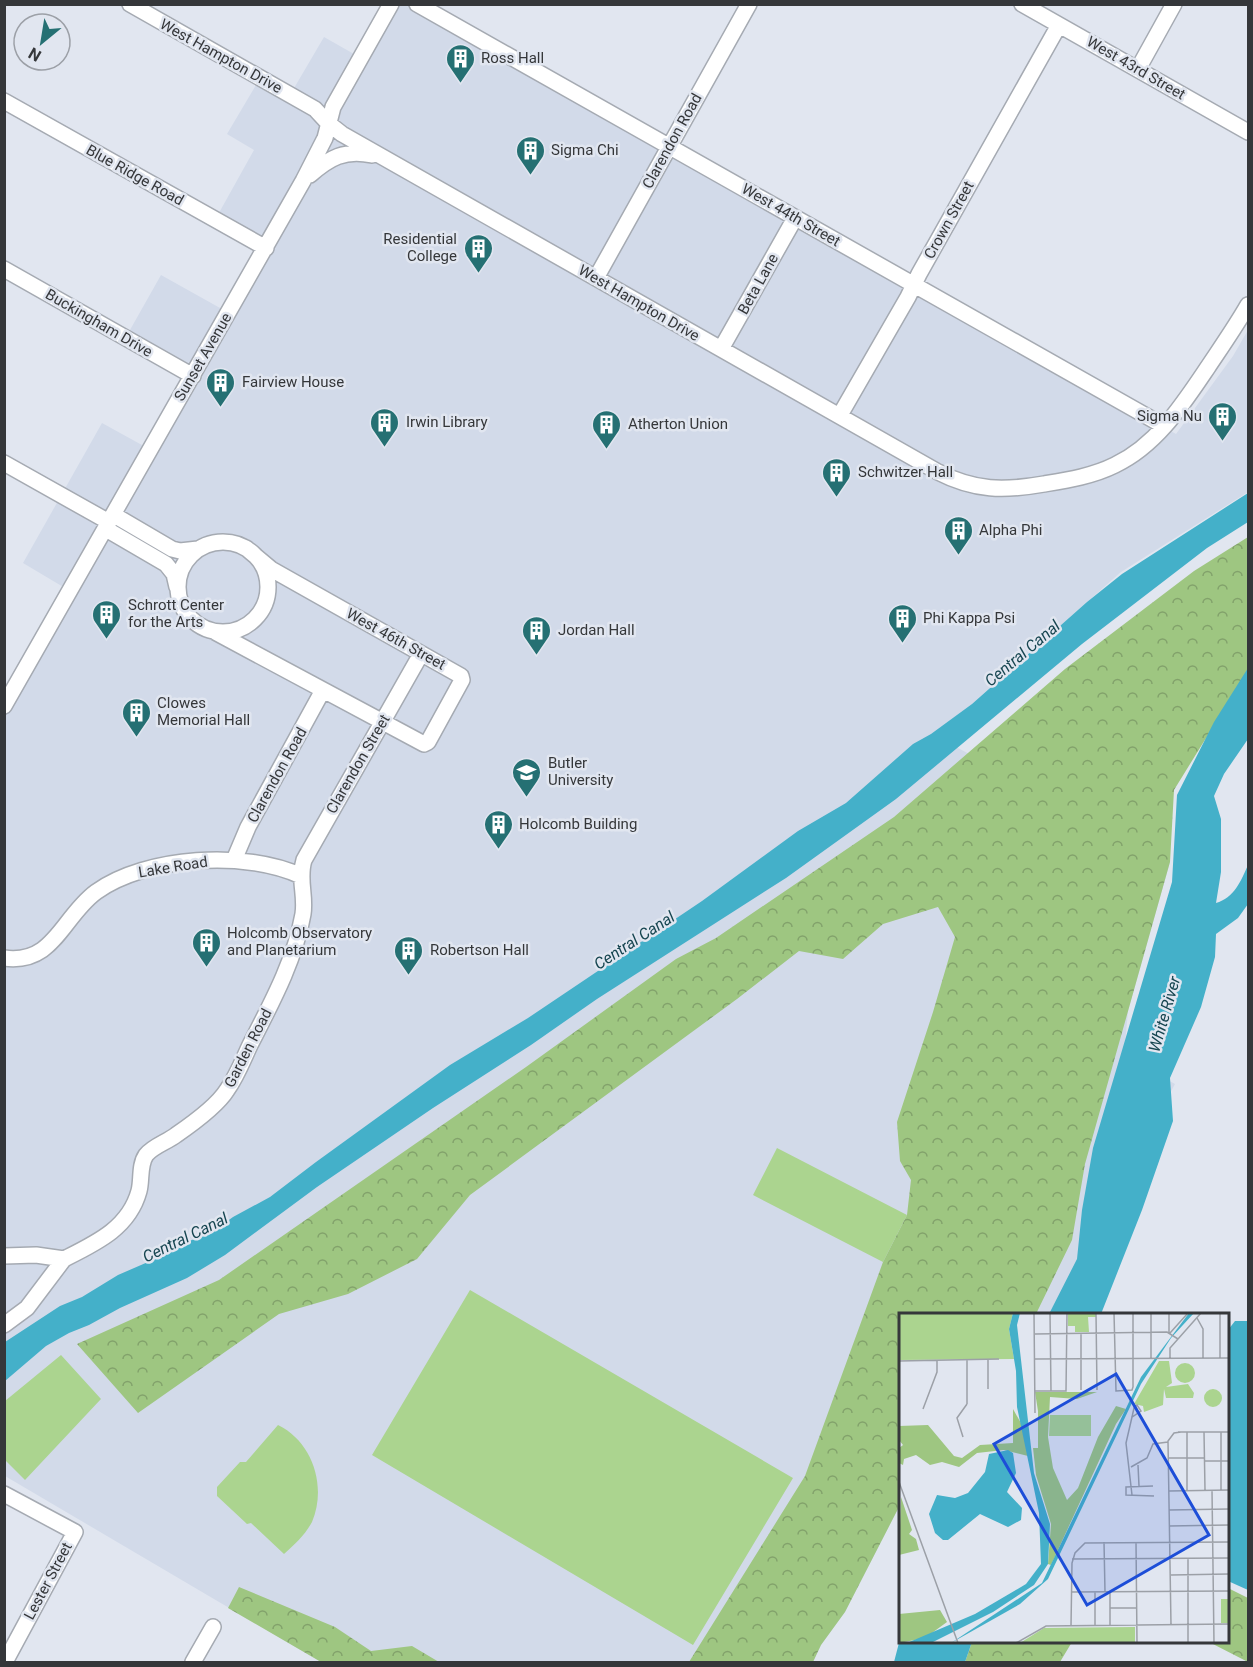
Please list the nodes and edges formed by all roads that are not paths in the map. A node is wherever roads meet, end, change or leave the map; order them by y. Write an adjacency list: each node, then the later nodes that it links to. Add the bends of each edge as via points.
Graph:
1 (130, 4): 10 (street, West Hampton Drive, via 315,109)
2 (391, 4): 10 (street, Sunset Avenue)
3 (417, 4): 12 (street, West 44th Street)
4 (749, 4): 12 (street, Clarendon Road)
5 (1022, 4): 7 (street, West 43rd Street)
6 (1174, 4): 8 (street)
7 (1059, 25): 8 (street, West 43rd Street); 19 (street, Crown Street)
8 (1138, 69): 11 (street, West 43rd Street)
9 (4, 101): 16 (street, Blue Ridge Road)
10 (328, 123): 13 (street, West Hampton Drive); 14 (street, Sunset Avenue, via 326,138)
11 (1248, 132)
12 (669, 146): 15 (street, West 44th Street); 18 (street, Clarendon Road)
13 (385, 159): 14 (street, via 362,153 341,154 324,162); 18 (street, West Hampton Drive)
14 (303, 181): 16 (street, Sunset Avenue)
15 (795, 218): 19 (street, West 44th Street); 21 (street, Beta Lane)
16 (266, 248): 22 (street, Sunset Avenue)
17 (4, 269): 22 (street, Buckingham Drive)
18 (596, 278): 21 (street, West Hampton Drive)
19 (914, 285): 23 (street, Crown Street); 24 (street, West 44th Street)
20 (1248, 305): 24 (street, West Hampton Drive, via 1186,400)
21 (721, 349): 23 (street, West Hampton Drive)
22 (193, 376): 26 (street, Sunset Avenue)
23 (840, 415): 24 (street, West Hampton Drive, via 954,481 995,489 1020,489 1094,474 1144,448)
24 (1164, 426)
25 (4, 463): 26 (street, West 46th Street)
26 (110, 522): 28 (street, West 46th Street, via 172,549); 29 (street, West 46th Street, via 166,564); 33 (street, Sunset Avenue)
27 (246, 548): 28 (street, West 46th Street, via 224,542); 30 (street, via 264,568 268,581 263,608 243,628); 31 (street, West 46th Street, via 271,569)
28 (198, 549): 29 (street, via 181,569)
29 (178, 589): 30 (street, West 46th Street, via 189,617)
30 (216, 632): 32 (street, West 46th Street)
31 (421, 654): 34 (street, Clarendon Street); 34 (street, West 46th Street, via 462,678 428,742 421,744)
32 (323, 690): 34 (street, West 46th Street); 35 (street, Clarendon Road, via 252,819)
33 (4, 706)
34 (382, 721): 36 (street, Clarendon Street, via 305,857)
35 (234, 860): 36 (street, Lake Road, via 265,863); 37 (street, Lake Road, via 168,865 124,877 84,903 41,953 24,959)
36 (301, 876): 39 (street, Garden Road, via 304,906 296,943 230,1086 177,1135 146,1155 138,1194 121,1224)
37 (4, 958)
38 (4, 1256): 39 (street)
39 (64, 1259): 40 (street, Garden Road, via 27,1308)
40 (4, 1325)
41 (4, 1494): 43 (street, Lester Street, via 75,1532)
42 (213, 1627): 44 (street)
43 (5, 1662)
44 (193, 1662)

